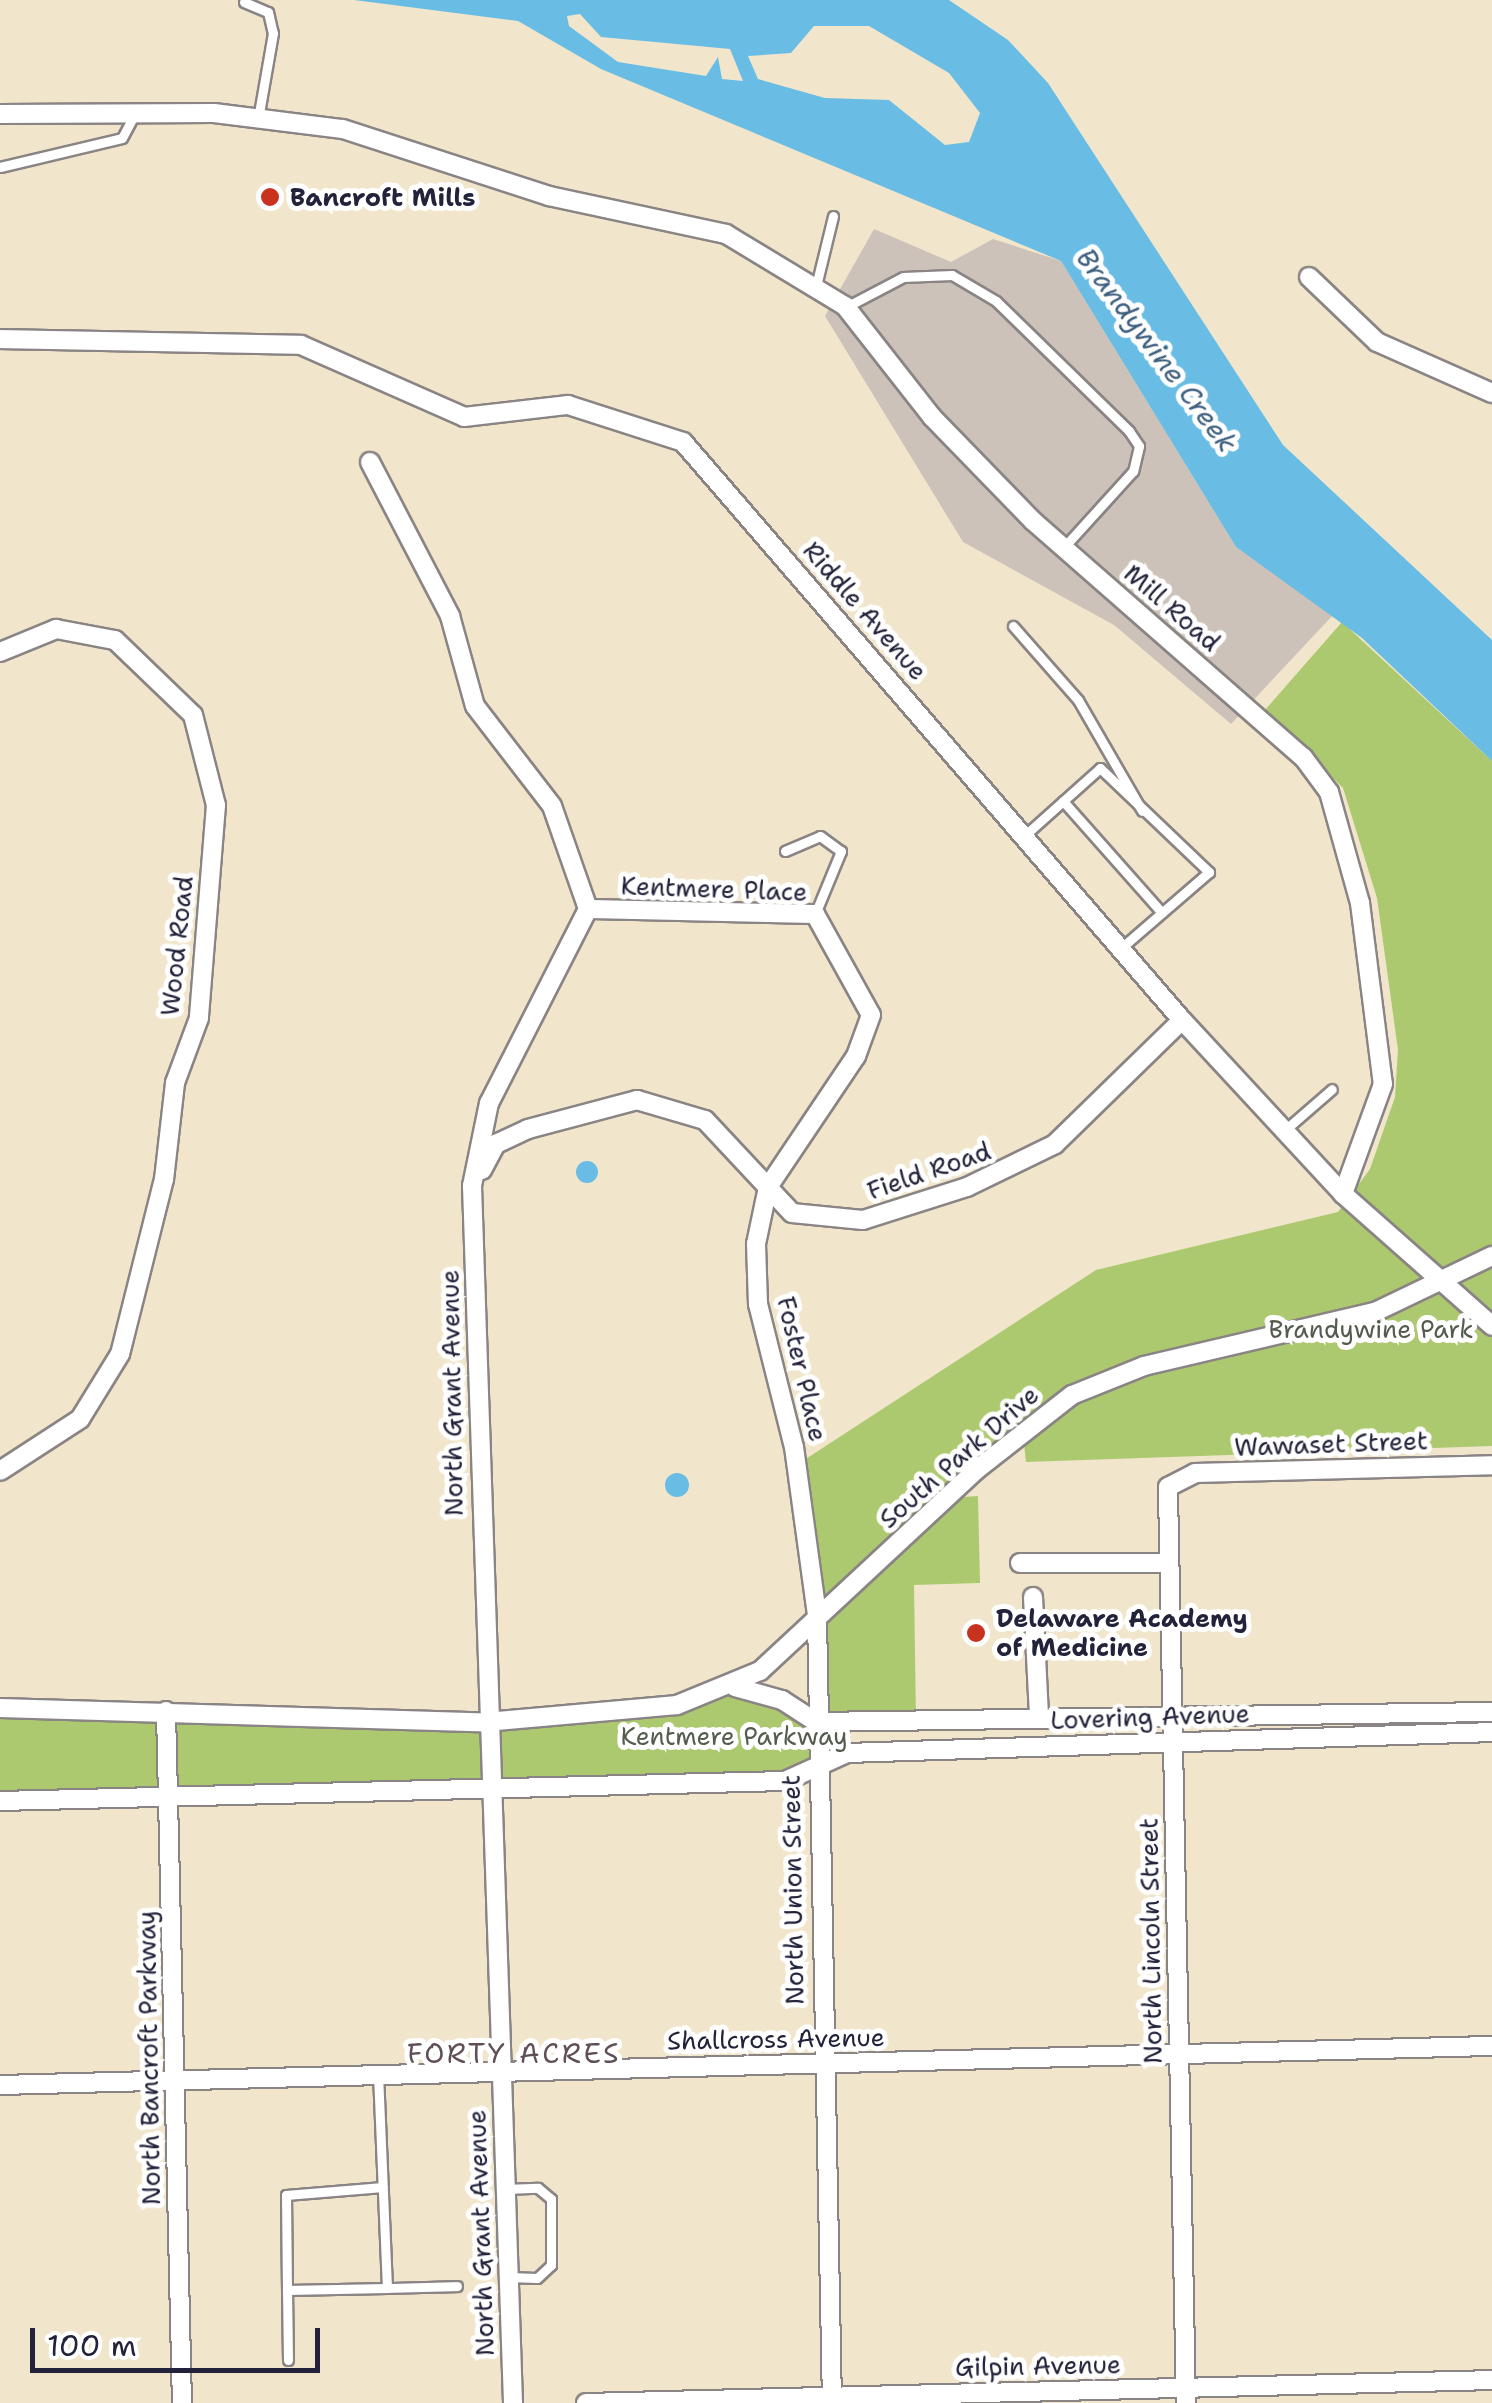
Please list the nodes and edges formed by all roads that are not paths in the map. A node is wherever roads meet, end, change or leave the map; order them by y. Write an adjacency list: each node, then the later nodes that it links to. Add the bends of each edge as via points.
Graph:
1 (244, 2): 4 (lane, via 268,12 273,33)
2 (0, 114): 3 (street, Mill Road)
3 (135, 114): 4 (street, Mill Road); 5 (lane, via 122,138)
4 (258, 119): 8 (street, Mill Road, via 343,129 549,196 726,234)
5 (0, 168)
6 (834, 216): 8 (lane)
7 (1308, 277): 11 (street, via 1377,342)
8 (816, 286): 9 (street, Mill Road)
9 (846, 308): 13 (street, Mill Road, via 932,418); 13 (lane, via 903,277 952,275 996,301 1129,431 1139,446 1132,471)
10 (0, 339): 18 (street, Riddle Avenue, via 280,342 464,416 568,404 654,427 698,456)
11 (1492, 393)
12 (370, 462): 20 (street, via 450,616 475,706 552,806)
13 (1064, 548): 30 (street, Mill Road, via 1303,757 1329,792 1360,904 1383,1084)
14 (1013, 626): 17 (lane, via 1078,700)
15 (0, 652): 35 (street, Wood Road, via 56,629 115,640 193,716 216,806 198,1018 176,1083 164,1179 120,1354 80,1419)
16 (1063, 801): 17 (lane, via 1100,768); 18 (lane); 21 (lane)
17 (1144, 817): 21 (lane, via 1208,872)
18 (1024, 836): 23 (street, Riddle Avenue)
19 (785, 851): 22 (lane, via 820,836 842,851)
20 (588, 910): 22 (street, Kentmere Place); 28 (street, North Grant Avenue, via 489,1103)
21 (1162, 913): 23 (lane)
22 (815, 914): 24 (street, Kentmere Place)
23 (1121, 948): 25 (street, Riddle Avenue)
24 (861, 985): 29 (street, Foster Place, via 871,1015 856,1056)
25 (1182, 1020): 27 (street, Riddle Avenue); 29 (street, Field Road, via 1055,1144 981,1182 863,1220 792,1213)
26 (1332, 1089): 27 (lane)
27 (1284, 1130): 30 (street, Riddle Avenue)
28 (472, 1186): 29 (street, Field Road, via 496,1144 602,1103 637,1100 705,1120); 47 (street, North Grant Avenue)
29 (768, 1187): 40 (street, Foster Place, via 756,1244 758,1304 794,1446)
30 (1343, 1194): 32 (street, Riddle Avenue)
31 (1492, 1256): 32 (street, South Park Drive)
32 (1447, 1280): 33 (street, Riddle Avenue); 40 (street, South Park Drive, via 1375,1312 1093,1384 1040,1414)
33 (1492, 1326)
34 (1492, 1465): 36 (street, Wawaset Street)
35 (0, 1471)
36 (1173, 1480): 38 (street, North Lincoln Street)
37 (1020, 1563): 38 (street)
38 (1168, 1563): 45 (street, North Lincoln Street)
39 (1033, 1596): 46 (street)
40 (817, 1616): 41 (street); 48 (street, North Union Street)
41 (734, 1687): 47 (street, via 636,1714); 48 (street, via 782,1700)
42 (0, 1708): 43 (street)
43 (166, 1711): 47 (street); 53 (street, North Bancroft Parkway)
44 (1492, 1712): 45 (street, Lovering Avenue)
45 (1172, 1715): 46 (street, Lovering Avenue); 50 (street, North Lincoln Street)
46 (1039, 1717): 48 (street, Lovering Avenue)
47 (486, 1722): 52 (street, North Grant Avenue)
48 (816, 1722): 51 (street, North Union Street)
49 (1492, 1732): 50 (street, Lovering Avenue)
50 (1172, 1740): 51 (street, Lovering Avenue, via 847,1753); 56 (street, North Lincoln Street)
51 (814, 1770): 52 (street, via 785,1781); 57 (street, North Union Street)
52 (490, 1788): 53 (street); 58 (street, North Grant Avenue)
53 (168, 1796): 54 (street); 60 (street, North Bancroft Parkway)
54 (0, 1801)
55 (1492, 2046): 56 (street, Shallcross Avenue)
56 (1179, 2060): 57 (street, Shallcross Avenue); 70 (street, North Lincoln Street)
57 (823, 2063): 58 (street, Shallcross Avenue); 71 (street, North Union Street)
58 (500, 2070): 59 (street, Shallcross Avenue); 63 (street, North Grant Avenue)
59 (378, 2074): 60 (street, Shallcross Avenue); 62 (lane)
60 (174, 2082): 61 (street, Shallcross Avenue); 74 (street, North Bancroft Parkway)
61 (0, 2085)
62 (383, 2187): 66 (lane); 67 (lane, via 286,2195)
63 (504, 2189): 64 (street, North Grant Avenue); 64 (lane, via 538,2188 550,2199 551,2265 536,2278)
64 (508, 2277): 75 (street, North Grant Avenue)
65 (457, 2286): 66 (lane)
66 (387, 2288): 67 (lane)
67 (287, 2290): 68 (lane)
68 (288, 2360)
69 (1492, 2380): 70 (street, Gilpin Avenue)
70 (1186, 2395): 71 (street, Gilpin Avenue)
71 (832, 2399): 72 (street, Gilpin Avenue)
72 (765, 2400): 73 (street, Gilpin Avenue)
73 (722, 2401): 76 (street, Gilpin Avenue)
74 (182, 2403)
75 (512, 2403)
76 (586, 2403)

